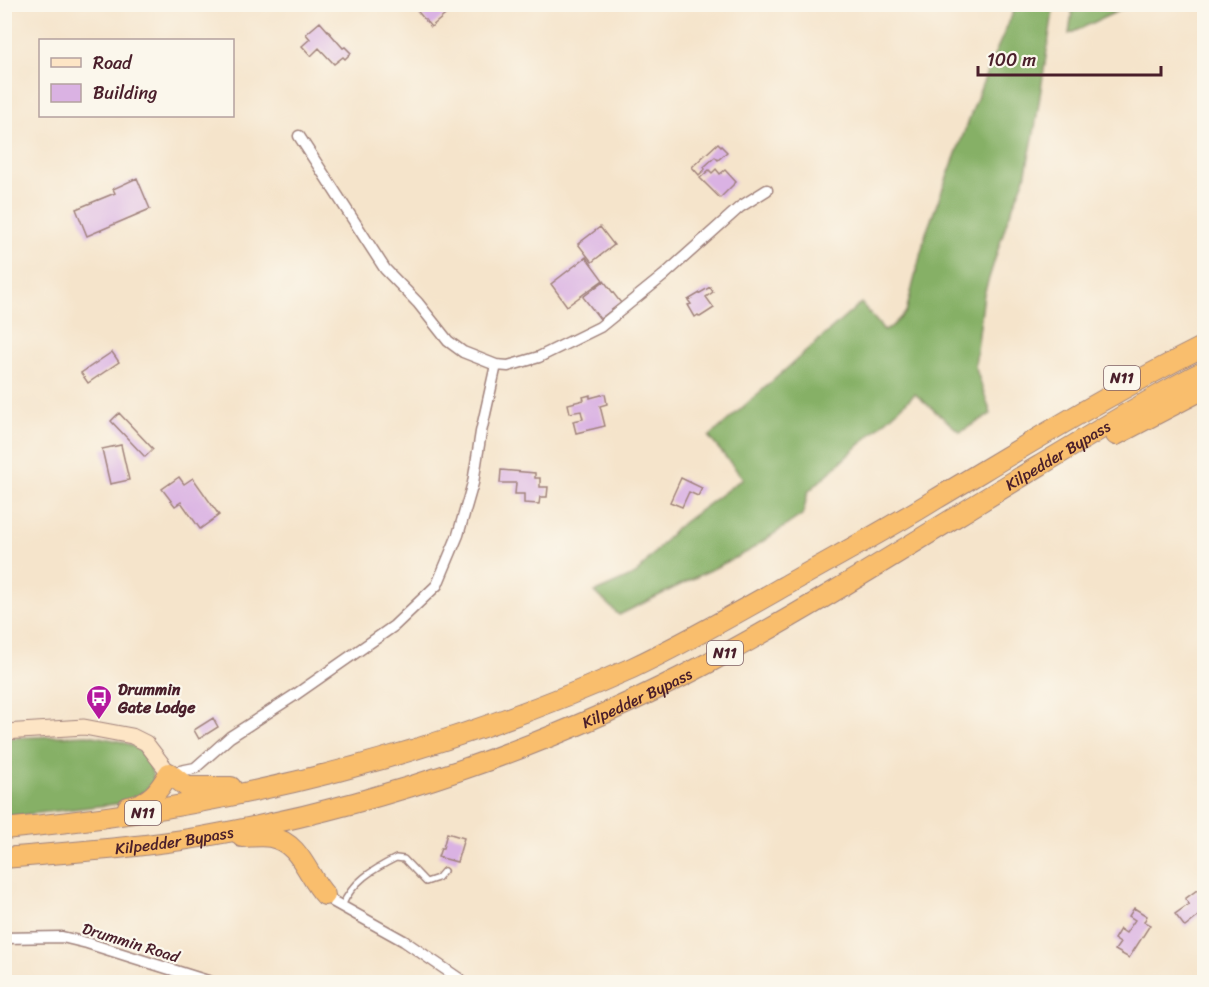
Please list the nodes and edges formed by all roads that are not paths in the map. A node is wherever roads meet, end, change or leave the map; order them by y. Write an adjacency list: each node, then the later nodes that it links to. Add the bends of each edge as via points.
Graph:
1 (299, 136): 5 (street, via 385,269 448,341 463,352)
2 (767, 190): 5 (street, via 740,207 600,327 539,357 508,366)
3 (1204, 332): 8 (highway, N11, via 1130,372)
4 (1204, 346): 8 (highway, Kilpedder Bypass / N11)
5 (496, 365): 11 (street, via 473,483 458,536 437,585 394,626 230,737 195,768)
6 (1204, 371): 9 (highway, Kilpedder Bypass / N11)
7 (1204, 389): 9 (highway, N11)
8 (1046, 433): 12 (highway, Kilpedder Bypass / N11, via 702,632 633,667 461,735)
9 (937, 528): 15 (highway, Kilpedder Bypass / N11, via 710,662 626,704 412,786 357,803)
10 (4, 732): 11 (main road, via 84,727 132,736 146,743)
11 (169, 773): 12 (highway, N11, via 187,787 223,789 261,783); 13 (highway, N11, via 152,798 139,805 105,810)
12 (281, 786): 13 (highway, Kilpedder Bypass / N11)
13 (84, 821): 14 (highway, Kilpedder Bypass / N11)
14 (4, 829)
15 (202, 837): 16 (highway, Kilpedder Bypass / N11); 18 (highway, N11, via 271,837 287,844 301,856 315,885)
16 (4, 858)
17 (444, 871): 19 (lane, via 426,882 404,860 396,858 359,880)
18 (326, 895): 19 (street)
19 (342, 906): 22 (street, via 404,941)
20 (4, 938): 21 (street, Drummin Road, via 62,937)
21 (210, 982)
22 (464, 982)

